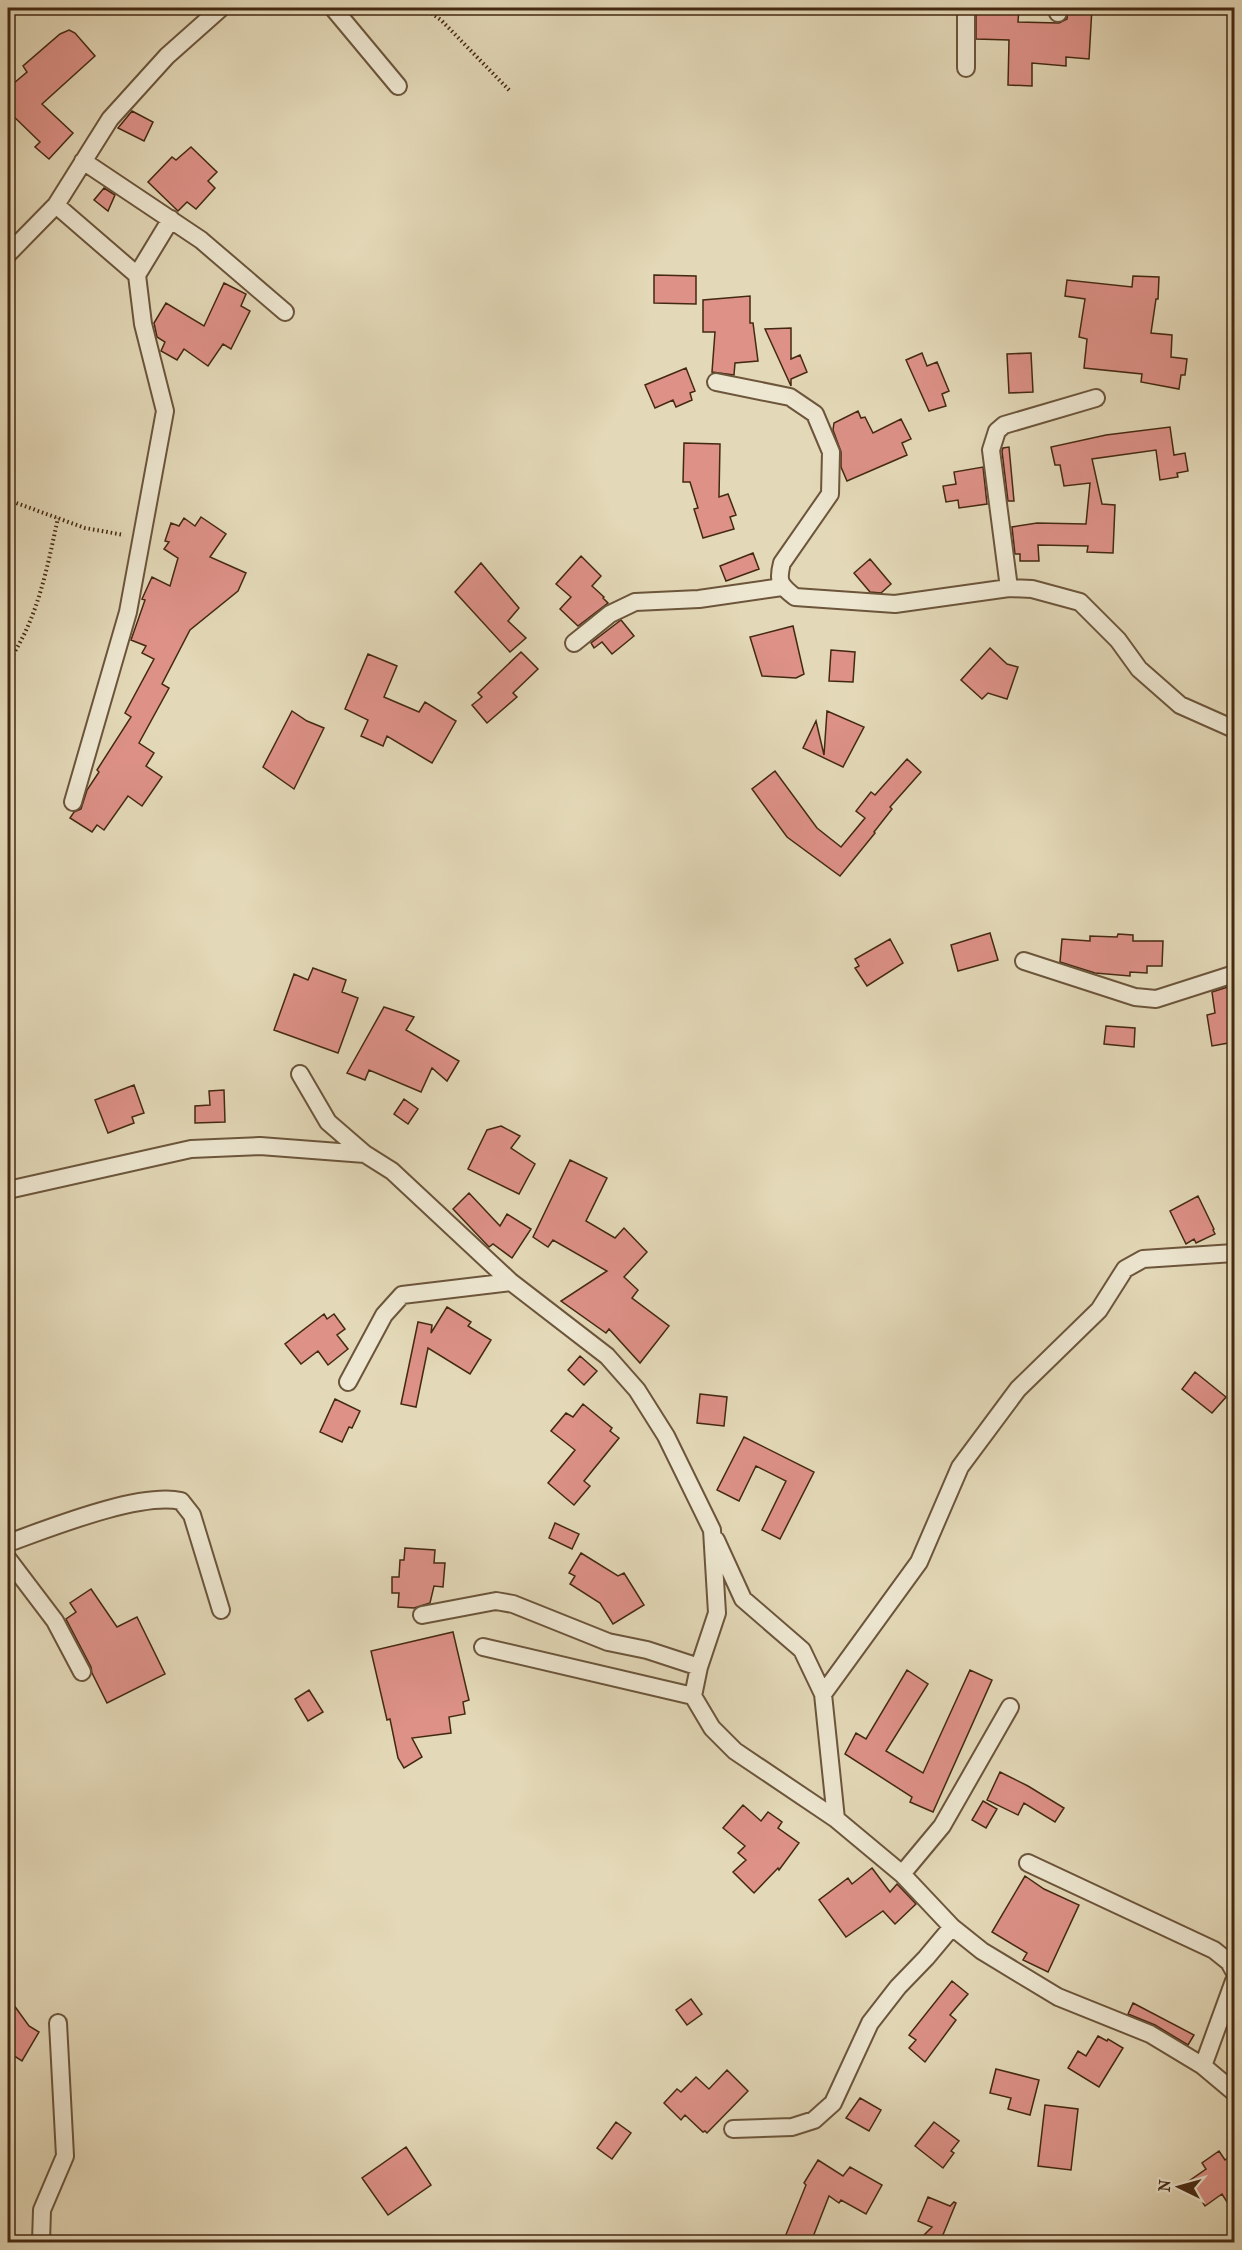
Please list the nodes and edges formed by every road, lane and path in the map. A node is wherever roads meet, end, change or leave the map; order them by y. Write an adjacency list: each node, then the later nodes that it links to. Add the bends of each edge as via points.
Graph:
1 (221, 8): 8 (street, via 167,56 110,119)
2 (333, 8): 6 (street)
3 (424, 8): 7 (path, via 441,20)
4 (966, 8): 5 (street)
5 (966, 68)
6 (398, 86)
7 (510, 91)
8 (82, 161): 9 (street); 10 (street)
9 (57, 205): 11 (street); 12 (street)
10 (171, 219): 12 (street); 13 (street)
11 (8, 254)
12 (137, 275): 18 (street, via 143,324 165,411)
13 (285, 312)
14 (717, 382): 19 (street, via 790,397 815,414 831,452 830,495 782,562)
15 (1096, 398): 20 (street, via 997,430 991,450)
16 (8, 500): 17 (path)
17 (58, 518): 18 (path, via 84,528); 22 (path, via 40,596)
18 (142, 538): 24 (street, via 128,612)
19 (782, 587): 20 (street, via 795,597 806,599 895,604); 21 (street, via 699,599 635,602 610,614)
20 (1009, 588): 23 (street, via 1032,589 1080,602 1118,640 1139,669 1180,705)
21 (573, 643)
22 (8, 662)
23 (1234, 729)
24 (73, 802)
25 (1024, 961): 26 (street, via 1135,997 1156,999)
26 (1234, 974)
27 (300, 1074): 28 (street, via 328,1122)
28 (365, 1154): 29 (street, via 260,1146 190,1149); 31 (street, via 392,1171)
29 (8, 1190)
30 (1234, 1252): 41 (street, via 1143,1259 1125,1269 1099,1310 1018,1389 960,1467 919,1562)
31 (511, 1282): 32 (street, via 402,1294 384,1315); 33 (street, via 607,1356 637,1390 666,1436)
32 (348, 1382)
33 (712, 1530): 39 (street, via 717,1613); 41 (street, via 743,1599 802,1650)
34 (8, 1543): 36 (street, via 135,1503 166,1498 181,1501 192,1515)
35 (8, 1559): 40 (street, via 55,1621)
36 (221, 1610)
37 (422, 1615): 39 (street, via 496,1601 513,1604 608,1642)
38 (483, 1647): 42 (street)
39 (699, 1667): 42 (street)
40 (82, 1672)
41 (823, 1694): 44 (street)
42 (693, 1696): 44 (street, via 712,1728 735,1751)
43 (1010, 1707): 46 (street, via 942,1826)
44 (836, 1819): 46 (street)
45 (1028, 1863): 48 (street, via 1214,1950)
46 (902, 1874): 47 (street)
47 (952, 1927): 51 (street, via 982,1951 1058,1997 1150,2034); 53 (street, via 870,2023 833,2103 814,2120 792,2127)
48 (1234, 1971)
49 (1234, 1980): 51 (street)
50 (58, 2023): 54 (street, via 65,2157 42,2210)
51 (1203, 2066): 52 (street)
52 (1234, 2092)
53 (733, 2129)
54 (41, 2242)

